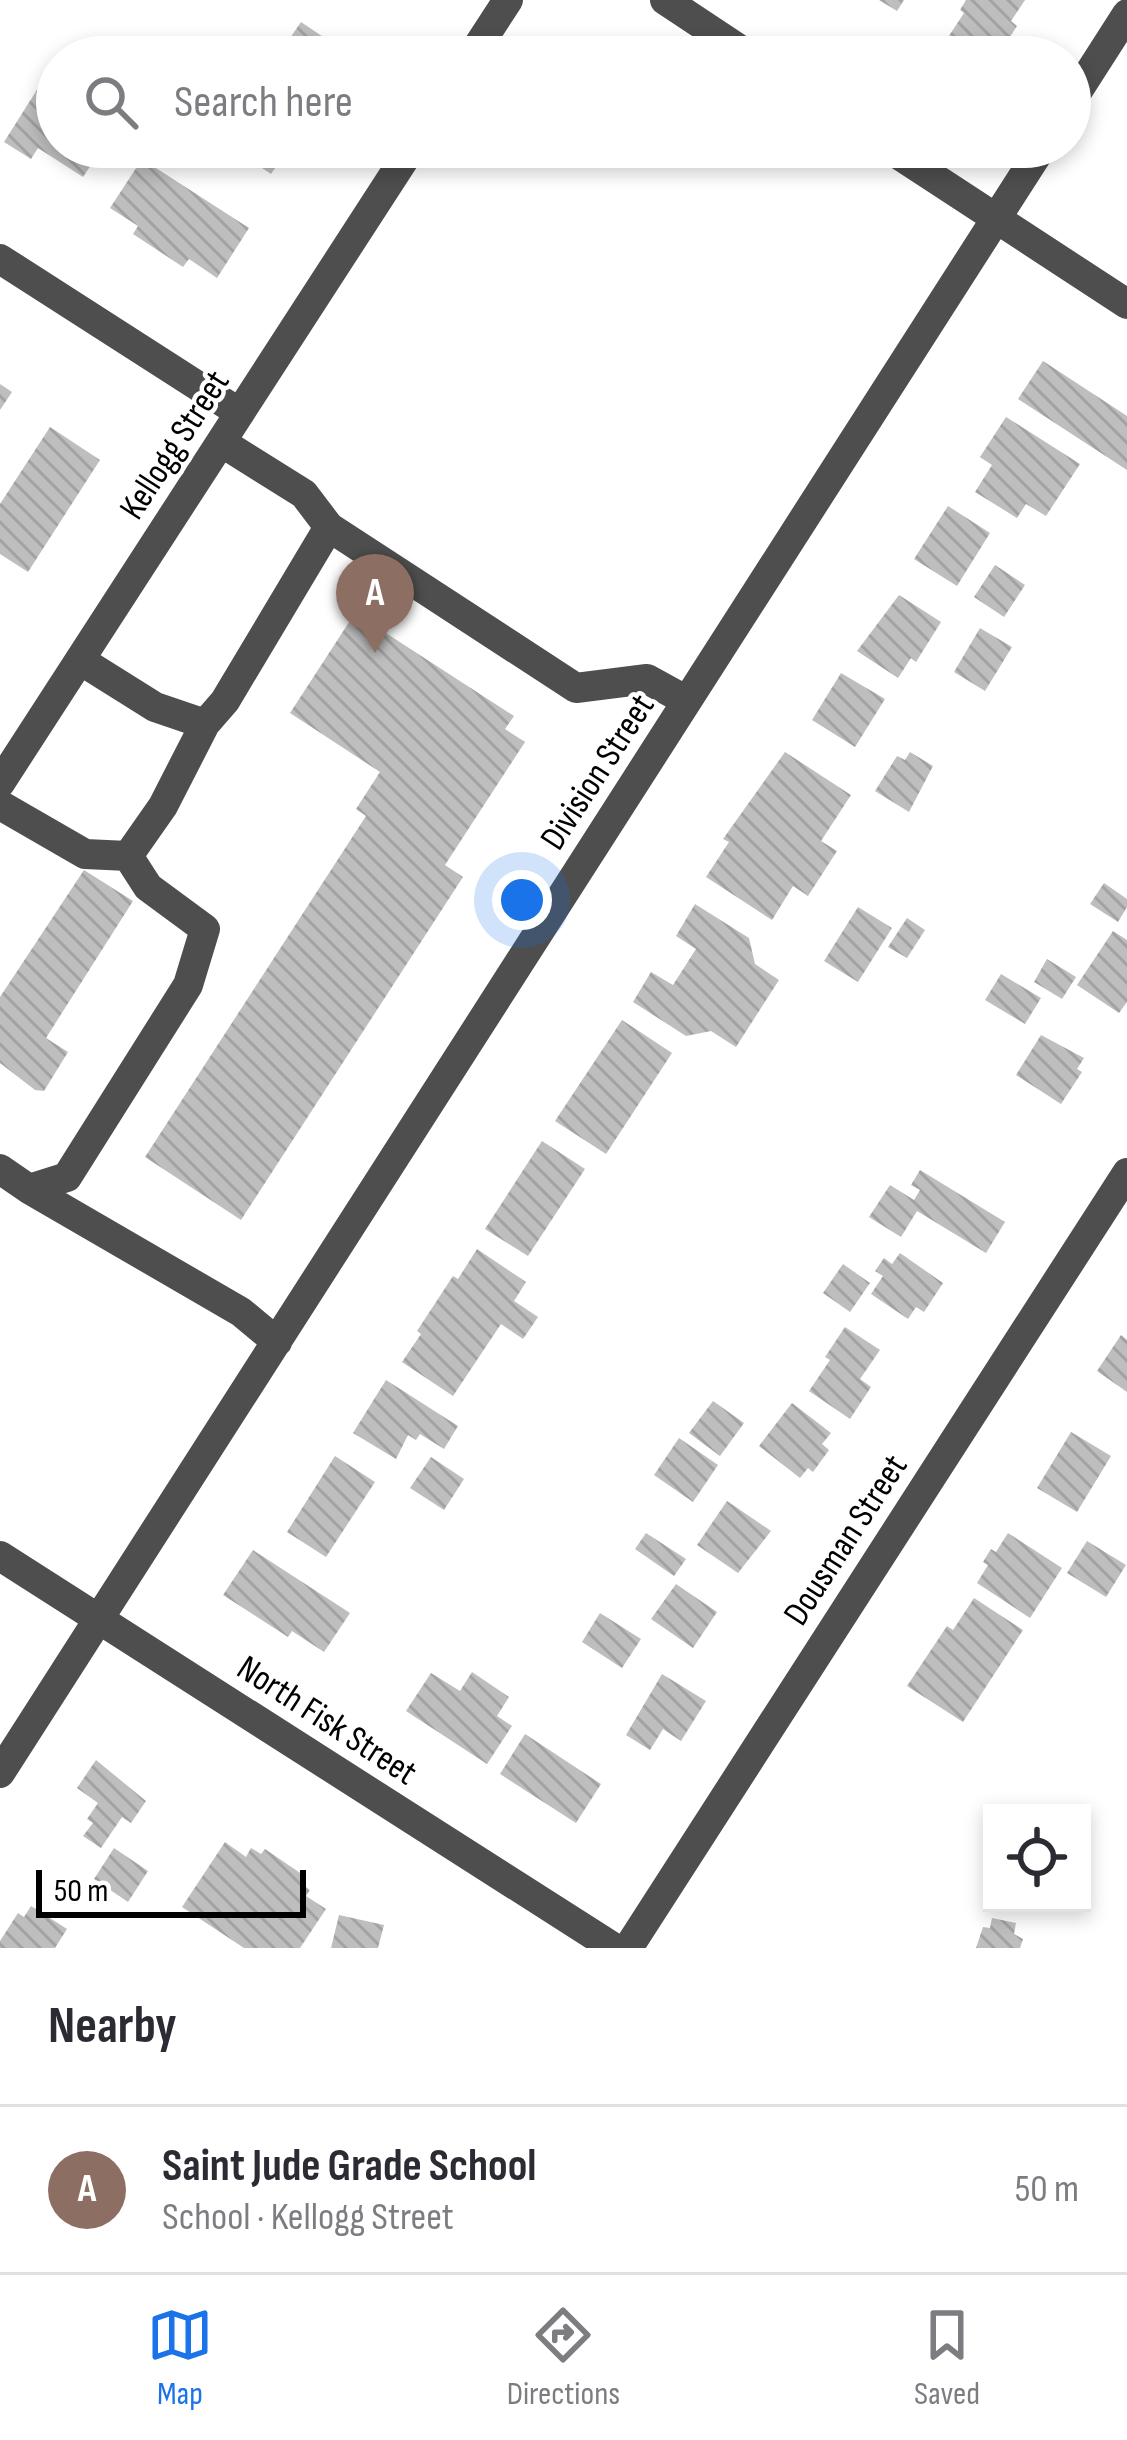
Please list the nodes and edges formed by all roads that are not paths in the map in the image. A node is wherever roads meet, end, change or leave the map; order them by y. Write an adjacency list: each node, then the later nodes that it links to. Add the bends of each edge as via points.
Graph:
1 (508, 0): 4 (street)
2 (665, 0): 5 (street)
3 (1127, 14): 6 (street)
4 (485, 36)
5 (719, 36)
6 (1091, 70)
7 (398, 168): 13 (street, Kellogg Street)
8 (918, 168): 10 (street)
9 (1028, 168): 10 (street, Division Street)
10 (995, 219): 12 (street); 17 (street, Division Street)
11 (0, 259): 13 (street)
12 (1127, 304)
13 (240, 413): 14 (street, Kellogg Street)
14 (220, 442): 15 (street, via 304,494); 16 (street, Kellogg Street)
15 (328, 527): 17 (street, via 576,688 647,680); 18 (street)
16 (80, 660): 18 (street, via 155,707); 19 (street, Kellogg Street)
17 (687, 701): 25 (street, Division Street)
18 (205, 724): 21 (street)
19 (0, 783)
20 (0, 805): 21 (street, via 85,854)
21 (128, 856): 24 (street, via 148,886 206,929 188,985 67,1177)
22 (0, 1169): 24 (street)
23 (1127, 1173): 30 (street, Dousman Street)
24 (28, 1189): 25 (street, via 241,1312)
25 (277, 1342): 27 (street, Division Street)
26 (0, 1556): 27 (street, North Fisk Street)
27 (99, 1619): 28 (street, Division Street); 29 (street, North Fisk Street)
28 (0, 1773)
29 (614, 1948)
30 (628, 1948)

